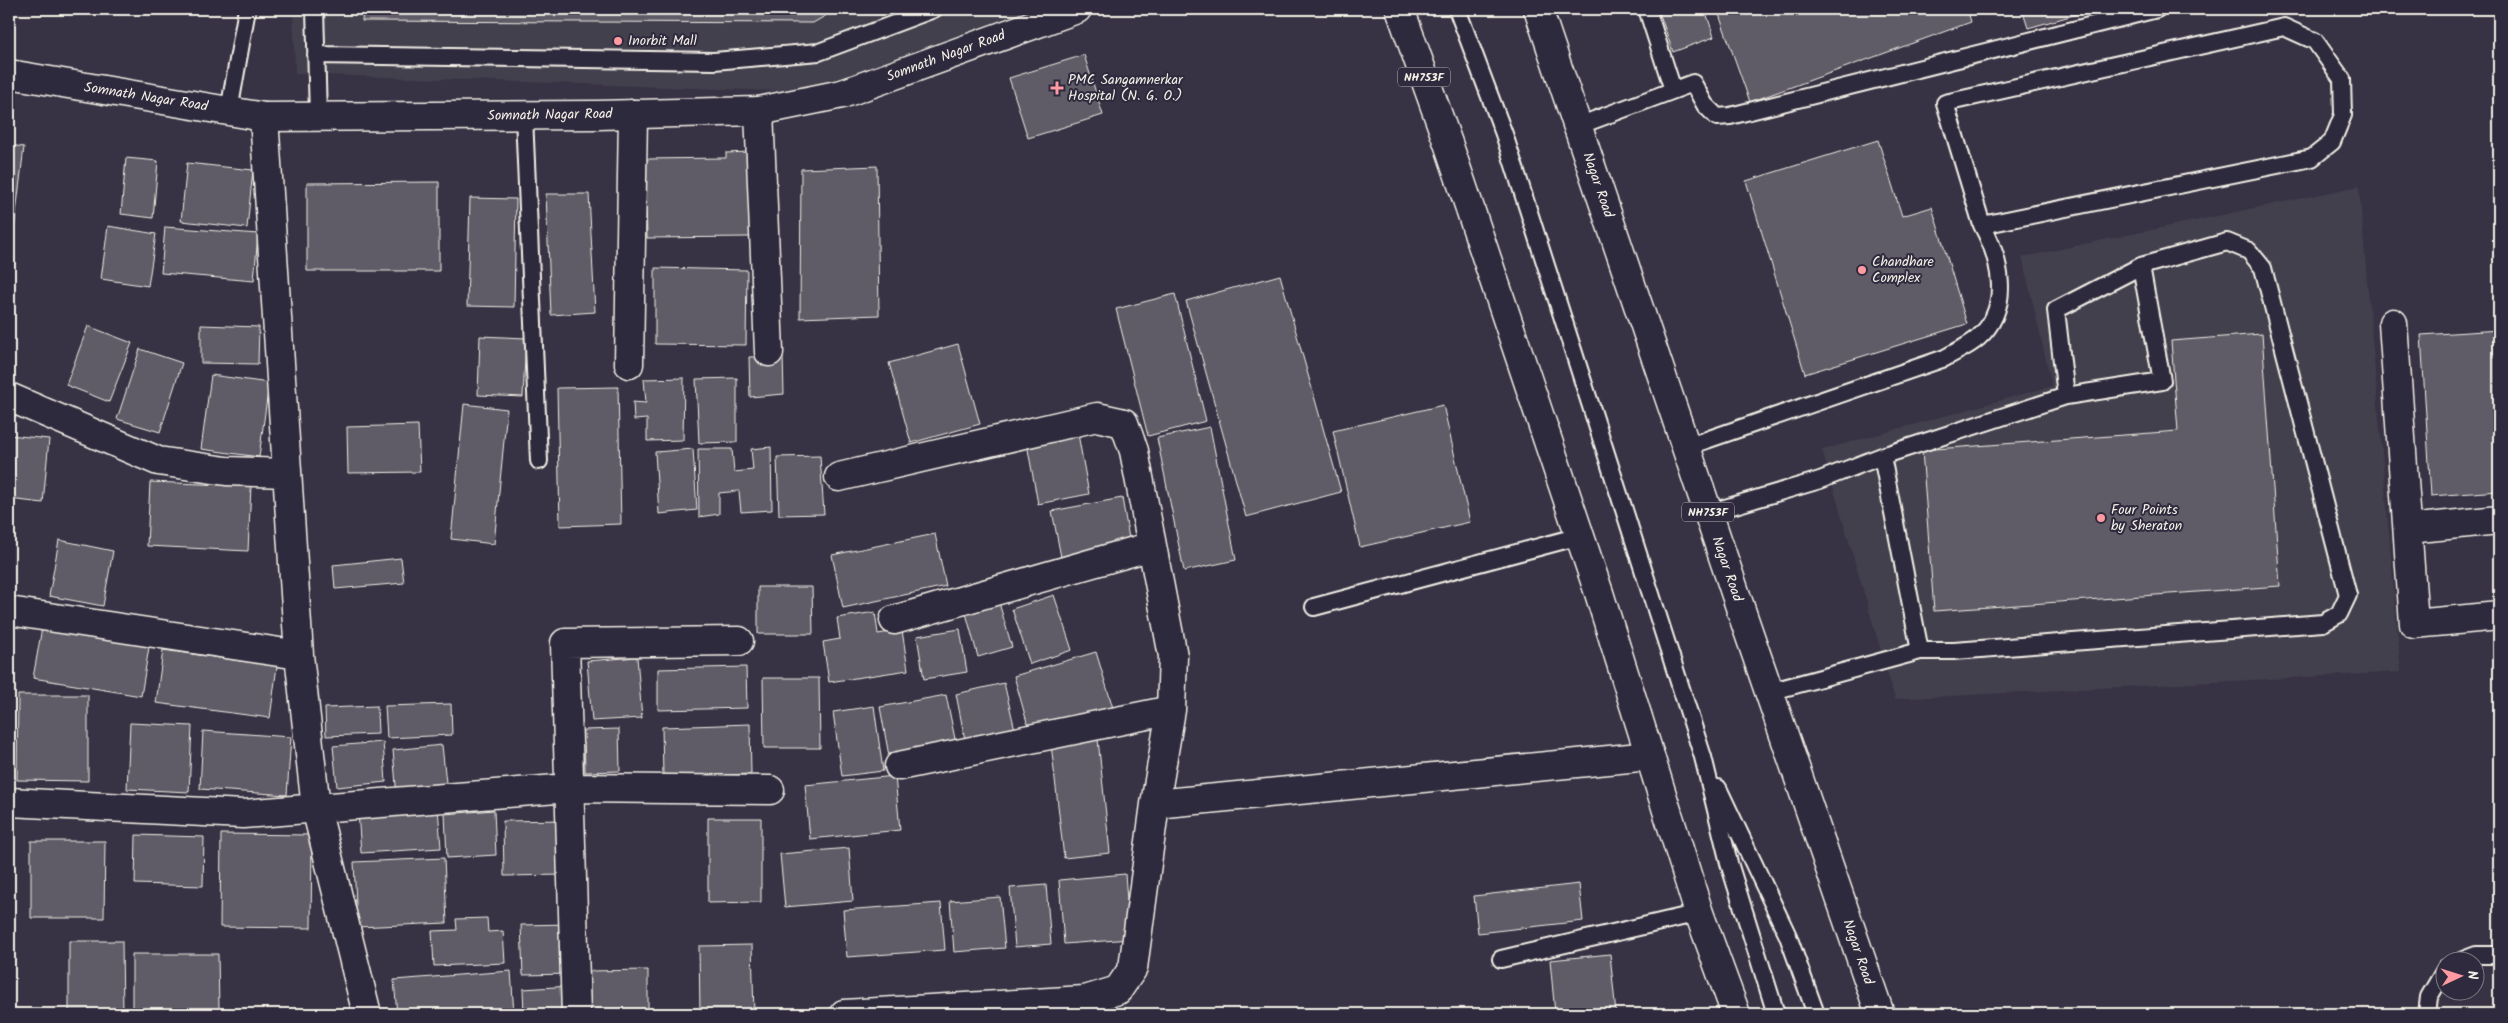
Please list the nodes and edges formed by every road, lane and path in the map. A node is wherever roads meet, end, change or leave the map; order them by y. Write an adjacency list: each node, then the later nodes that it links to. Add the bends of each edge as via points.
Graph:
1 (247, 9): 14 (lane)
2 (315, 9): 10 (lane)
3 (934, 9): 10 (lane, via 819,52 714,61)
4 (1077, 9): 13 (main road, Somnath Nagar Road, via 842,94)
5 (1400, 9): 35 (main road, NH753F)
6 (1458, 9): 47 (lane, via 1504,134)
7 (1647, 9): 12 (lane)
8 (2157, 9): 12 (lane, via 1730,116 1717,117 1693,82)
9 (1544, 11): 19 (main road, Nagar Road / NH753F)
10 (316, 55): 16 (lane)
11 (9, 74): 14 (main road, Somnath Nagar Road)
12 (1673, 90): 19 (lane)
13 (759, 110): 15 (main road, Somnath Nagar Road); 23 (main road)
14 (229, 111): 18 (main road, Somnath Nagar Road)
15 (633, 114): 17 (main road, Somnath Nagar Road); 24 (main road)
16 (318, 116): 17 (main road, Somnath Nagar Road); 18 (main road, Somnath Nagar Road)
17 (524, 116): 29 (lane)
18 (264, 117): 30 (main road)
19 (1578, 126): 27 (main road, Nagar Road / NH753F)
20 (1982, 225): 20 (lane, via 2312,158 2332,142 2343,115 2342,79 2316,42 2284,27 1945,104); 27 (lane, via 1994,248 2001,289 1994,320 1978,338 1945,358)
21 (2141, 266): 25 (lane, via 2056,310); 25 (lane, via 2162,381); 42 (lane, via 2227,242 2248,251 2264,268 2348,595 2339,614 2324,622)
22 (2393, 323): 34 (main road)
23 (769, 352)
24 (629, 364)
25 (2066, 396): 28 (lane)
26 (9, 397): 30 (main road, via 158,461 226,471)
27 (1686, 447): 32 (main road, Nagar Road / NH753F)
28 (1882, 456): 32 (lane, via 1820,480); 42 (lane)
29 (539, 461)
30 (286, 473): 43 (main road)
31 (839, 477): 36 (main road, via 1097,417 1124,423 1134,451)
32 (1708, 512): 44 (main road, Nagar Road / NH753F)
33 (2499, 520): 34 (main road)
34 (2408, 529): 39 (main road, via 2414,624)
35 (1580, 536): 37 (lane); 46 (main road, NH753F)
36 (1152, 546): 40 (main road); 45 (main road, via 1173,656)
37 (1314, 607)
38 (9, 611): 43 (main road)
39 (2499, 616)
40 (894, 620)
41 (739, 641): 49 (main road, via 565,643)
42 (1920, 651): 44 (lane)
43 (299, 655): 53 (main road)
44 (1769, 692): 65 (main road, Nagar Road / NH753F)
45 (1171, 710): 48 (main road); 52 (main road)
46 (1650, 756): 52 (main road); 54 (main road, NH753F)
47 (1703, 757): 63 (lane, via 1729,862); 64 (lane, via 1788,936)
48 (899, 766)
49 (570, 788): 50 (main road); 53 (main road); 60 (main road)
50 (770, 790)
51 (9, 802): 53 (main road, via 243,814)
52 (1155, 804): 61 (main road, via 1133,968 1118,990 1085,1000)
53 (316, 808): 59 (main road)
54 (1699, 912): 57 (lane); 62 (main road, NH753F)
55 (2486, 955): 56 (lane)
56 (2499, 955)
57 (1501, 959)
58 (2436, 985): 66 (lane, via 2429,997)
59 (367, 1014)
60 (576, 1014)
61 (844, 1014)
62 (1736, 1014)
63 (1776, 1014)
64 (1816, 1014)
65 (1880, 1014)
66 (2427, 1014)

